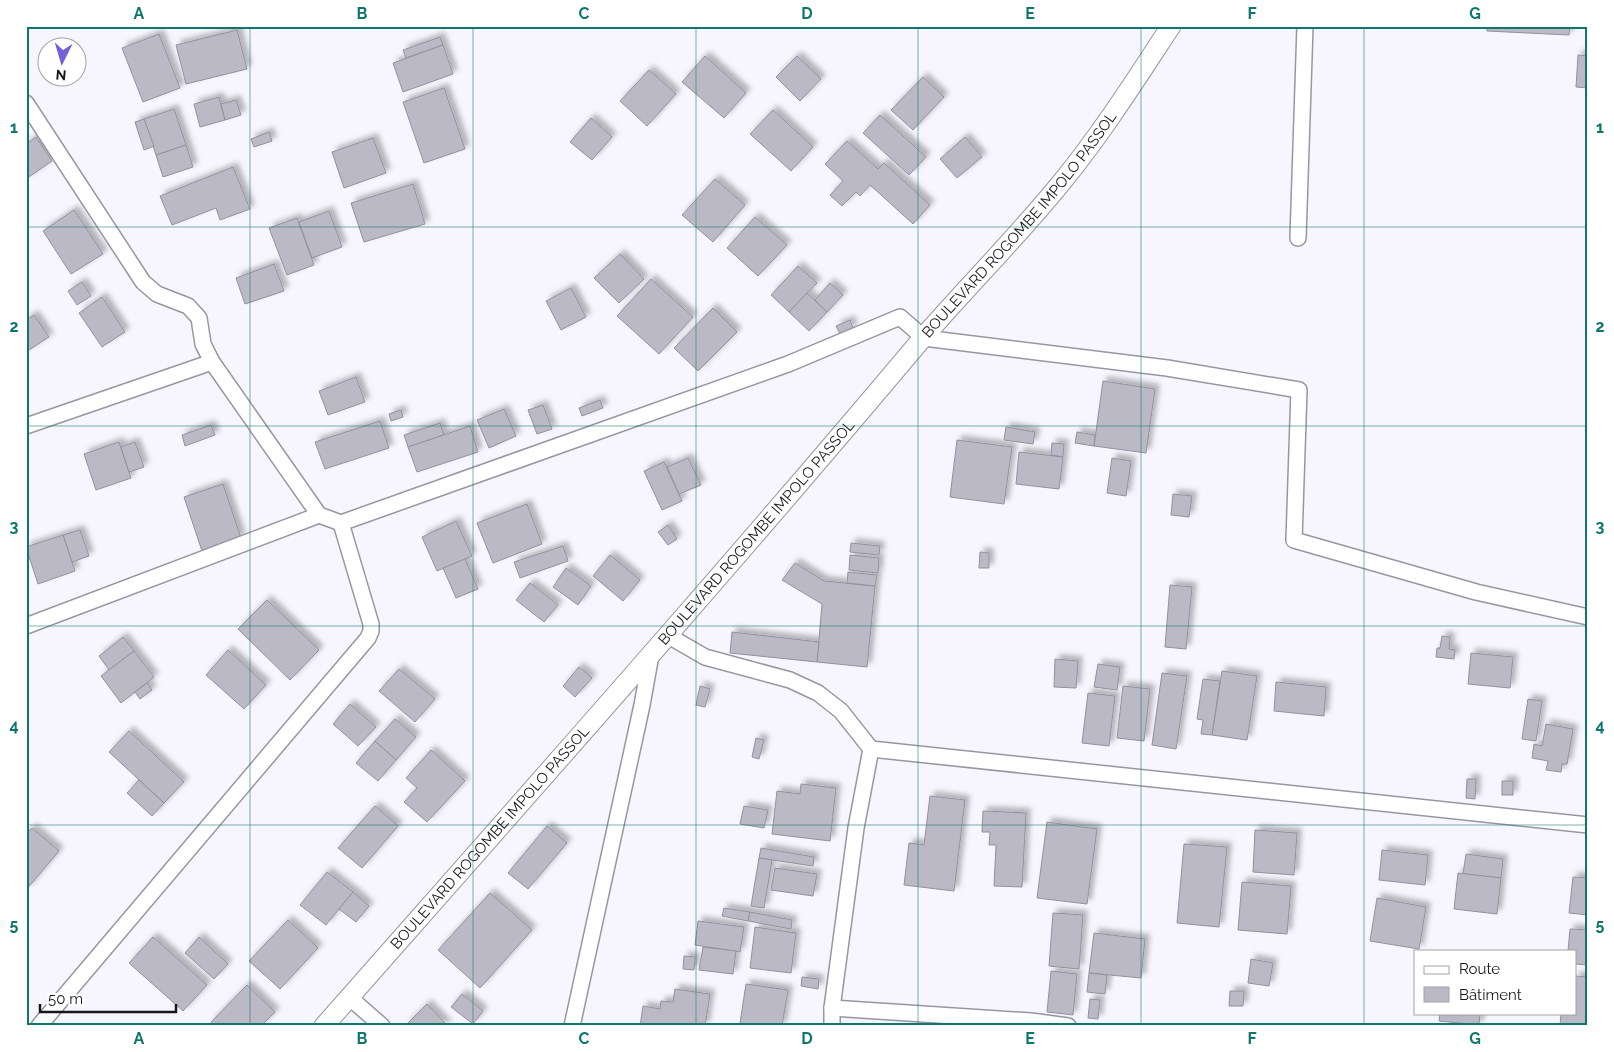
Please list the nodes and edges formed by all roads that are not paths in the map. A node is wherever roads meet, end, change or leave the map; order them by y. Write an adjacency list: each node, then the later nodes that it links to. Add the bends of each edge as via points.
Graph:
1 (1171, 26): 5 (street, BOULEVARD ROGOMBE IMPOLO PASSOL, via 1106,125 1061,183)
2 (1305, 26): 4 (street)
3 (26, 103): 6 (street, via 143,282 157,294 188,306 199,318 203,344)
4 (1298, 238)
5 (924, 338): 9 (street, via 900,317 788,364); 10 (street, via 1167,368 1299,390 1294,540 1476,592); 12 (street, BOULEVARD ROGOMBE IMPOLO PASSOL)
6 (212, 362): 7 (street); 8 (street)
7 (26, 426)
8 (319, 515): 9 (street); 11 (street)
9 (341, 523): 18 (street, via 371,624 368,638)
10 (1588, 616)
11 (26, 626)
12 (667, 635): 13 (street, BOULEVARD ROGOMBE IMPOLO PASSOL); 14 (street, via 705,657 790,680 818,692 841,711)
13 (651, 655): 16 (street, BOULEVARD ROGOMBE IMPOLO PASSOL); 21 (street)
14 (871, 749): 15 (street); 17 (street, via 856,828)
15 (1588, 825)
16 (349, 997): 19 (street, BOULEVARD ROGOMBE IMPOLO PASSOL); 20 (street)
17 (832, 1008): 22 (street); 23 (street)
18 (39, 1026)
19 (324, 1026)
20 (382, 1026)
21 (572, 1026)
22 (832, 1026)
23 (1068, 1026)

